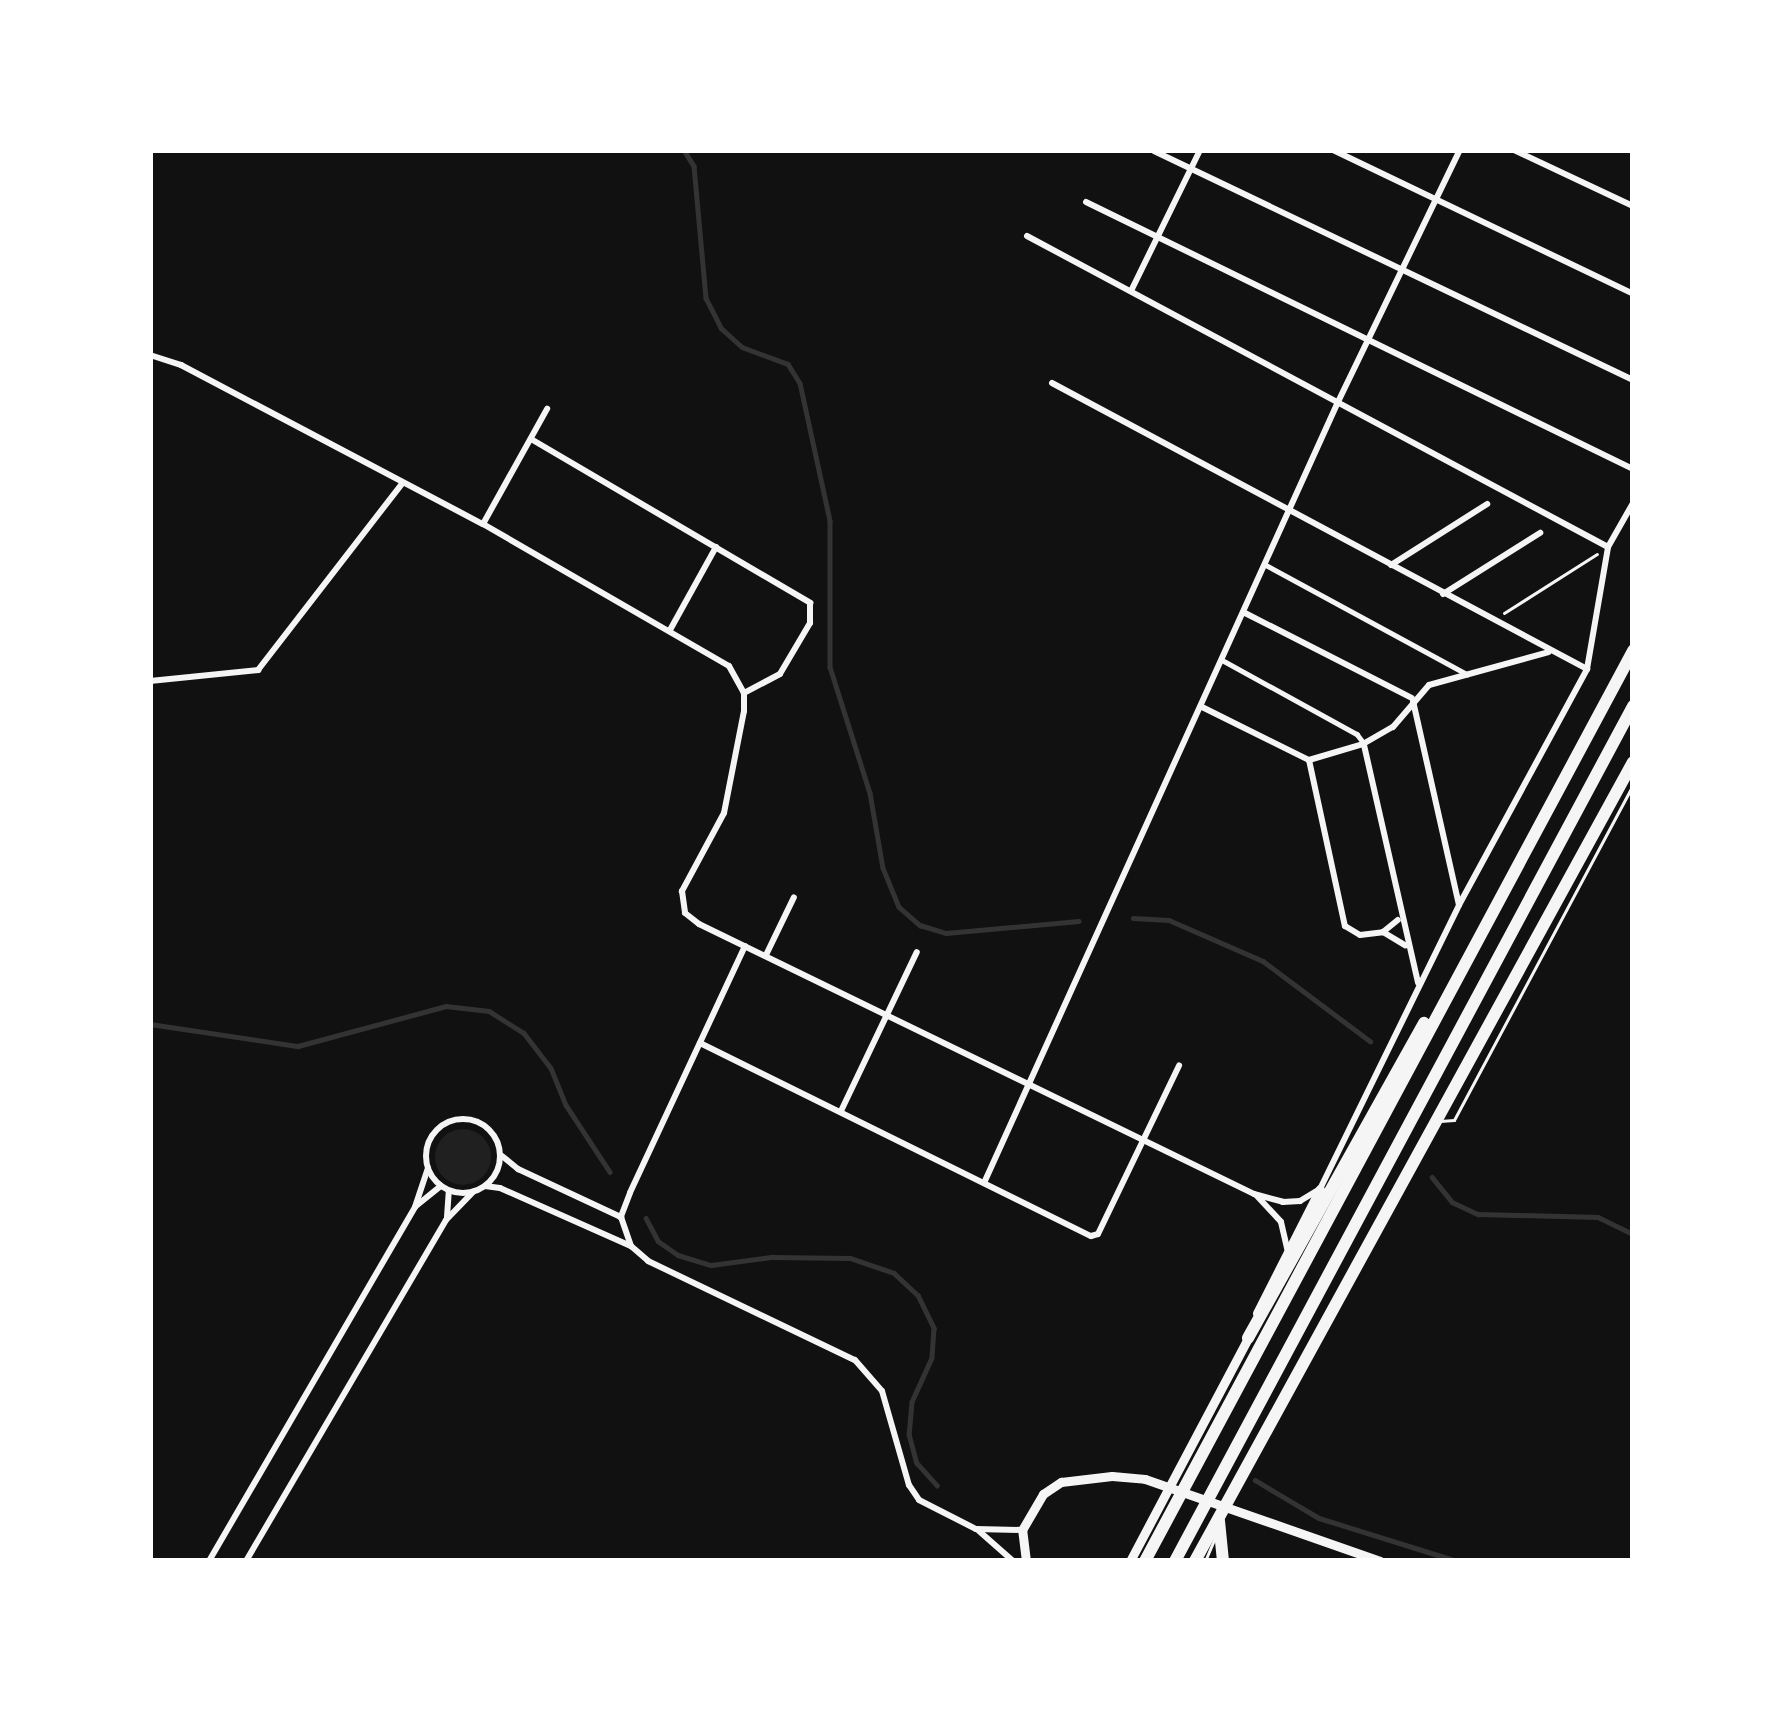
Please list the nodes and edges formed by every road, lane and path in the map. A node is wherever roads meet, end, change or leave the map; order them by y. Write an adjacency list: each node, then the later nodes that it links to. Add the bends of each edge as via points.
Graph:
1 (1200, 150): 6 (street)
2 (1333, 150): 7 (street)
3 (1460, 150): 7 (street)
4 (1514, 150): 9 (street)
5 (1154, 151): 6 (street)
6 (1191, 168): 11 (street); 12 (street)
7 (1436, 199): 12 (street); 14 (street)
8 (1086, 202): 11 (street)
9 (1633, 206)
10 (1027, 236): 13 (street)
11 (1157, 237): 13 (street); 15 (street)
12 (1402, 268): 15 (street); 17 (street)
13 (1131, 291): 19 (street)
14 (1633, 294)
15 (1367, 341): 19 (street); 22 (street)
16 (150, 355): 23 (street)
17 (1633, 380)
18 (1052, 382): 26 (street)
19 (1337, 404): 26 (street); 30 (street)
20 (547, 409): 21 (street)
21 (531, 439): 27 (street); 29 (street)
22 (1633, 470)
23 (402, 484): 27 (street); 42 (street, via 258,670)
24 (1633, 503): 30 (street)
25 (1487, 504): 32 (street)
26 (1290, 512): 31 (street); 32 (street)
27 (483, 524): 36 (street)
28 (1540, 532): 33 (street)
29 (716, 547): 36 (street); 43 (street, via 810,603 809,623 780,674)
30 (1608, 548): 35 (path); 40 (street)
31 (1266, 565): 34 (street); 41 (street)
32 (1391, 565): 33 (street)
33 (1443, 594): 35 (street)
34 (1245, 613): 39 (street); 44 (street)
35 (1492, 620): 37 (street)
36 (670, 630): 43 (street, via 729,666)
37 (1551, 651): 40 (street); 41 (street)
38 (1633, 651): 59 (highway)
39 (1224, 661): 45 (street); 47 (street)
40 (1587, 669): 52 (street)
41 (1472, 676): 44 (street, via 1429,685)
42 (150, 681)
43 (744, 693): 55 (street, via 724,812 682,891 686,913)
44 (1412, 698): 47 (street, via 1394,727); 52 (street)
45 (1202, 706): 48 (street); 64 (street)
46 (1633, 706): 96 (highway)
47 (1363, 744): 48 (street); 53 (street)
48 (1309, 760): 54 (street, via 1345,926)
49 (1633, 762): 67 (highway)
50 (1633, 785): 67 (lane, via 1454,1120)
51 (794, 897): 58 (street)
52 (1459, 904): 60 (street)
53 (1400, 918): 54 (street); 56 (street)
54 (1383, 932): 56 (street)
55 (746, 945): 58 (street); 62 (street)
56 (1407, 948): 60 (street)
57 (917, 952): 61 (street)
58 (766, 955): 61 (street)
59 (1453, 983): 65 (highway); 85 (highway)
60 (1418, 987): 69 (street)
61 (888, 1015): 64 (street); 66 (street)
62 (698, 1048): 66 (street); 80 (street)
63 (1179, 1066): 68 (street)
64 (1030, 1084): 68 (street); 72 (street)
65 (1376, 1102): 69 (highway); 84 (highway)
66 (841, 1112): 72 (street)
67 (1438, 1121): 87 (highway)
68 (1145, 1139): 72 (street, via 1099,1234); 78 (street)
69 (1346, 1141): 75 (street)
70 (501, 1154): 71 (street, via 480,1122 453,1120 432,1135); 74 (street); 80 (street)
71 (428, 1168): 73 (street); 79 (street)
72 (984, 1183)
73 (440, 1186): 76 (street); 79 (street)
74 (485, 1186): 77 (street); 82 (street)
75 (1319, 1189): 78 (street, via 1300,1201); 83 (street)
76 (449, 1191): 77 (street); 81 (street)
77 (473, 1192): 81 (street)
78 (1254, 1194): 83 (street, via 1281,1222)
79 (415, 1207): 90 (street)
80 (621, 1217): 82 (street)
81 (446, 1220): 91 (street)
82 (631, 1246): 88 (street, via 855,1360 882,1391 919,1500)
83 (1287, 1249): 84 (street)
84 (1248, 1339): 85 (street)
85 (1212, 1422): 86 (highway)
86 (1166, 1508): 94 (street); 95 (highway)
87 (1219, 1519): 97 (highway); 98 (lane); 99 (highway)
88 (976, 1529): 89 (street); 92 (street)
89 (1022, 1530): 93 (street); 100 (street, via 1043,1494 1061,1482 1112,1476 1145,1479)
90 (208, 1561)
91 (246, 1561)
92 (1013, 1561)
93 (1026, 1561)
94 (1130, 1561)
95 (1144, 1561)
96 (1175, 1561)
97 (1195, 1561)
98 (1205, 1561)
99 (1223, 1561)
100 (1380, 1561)

